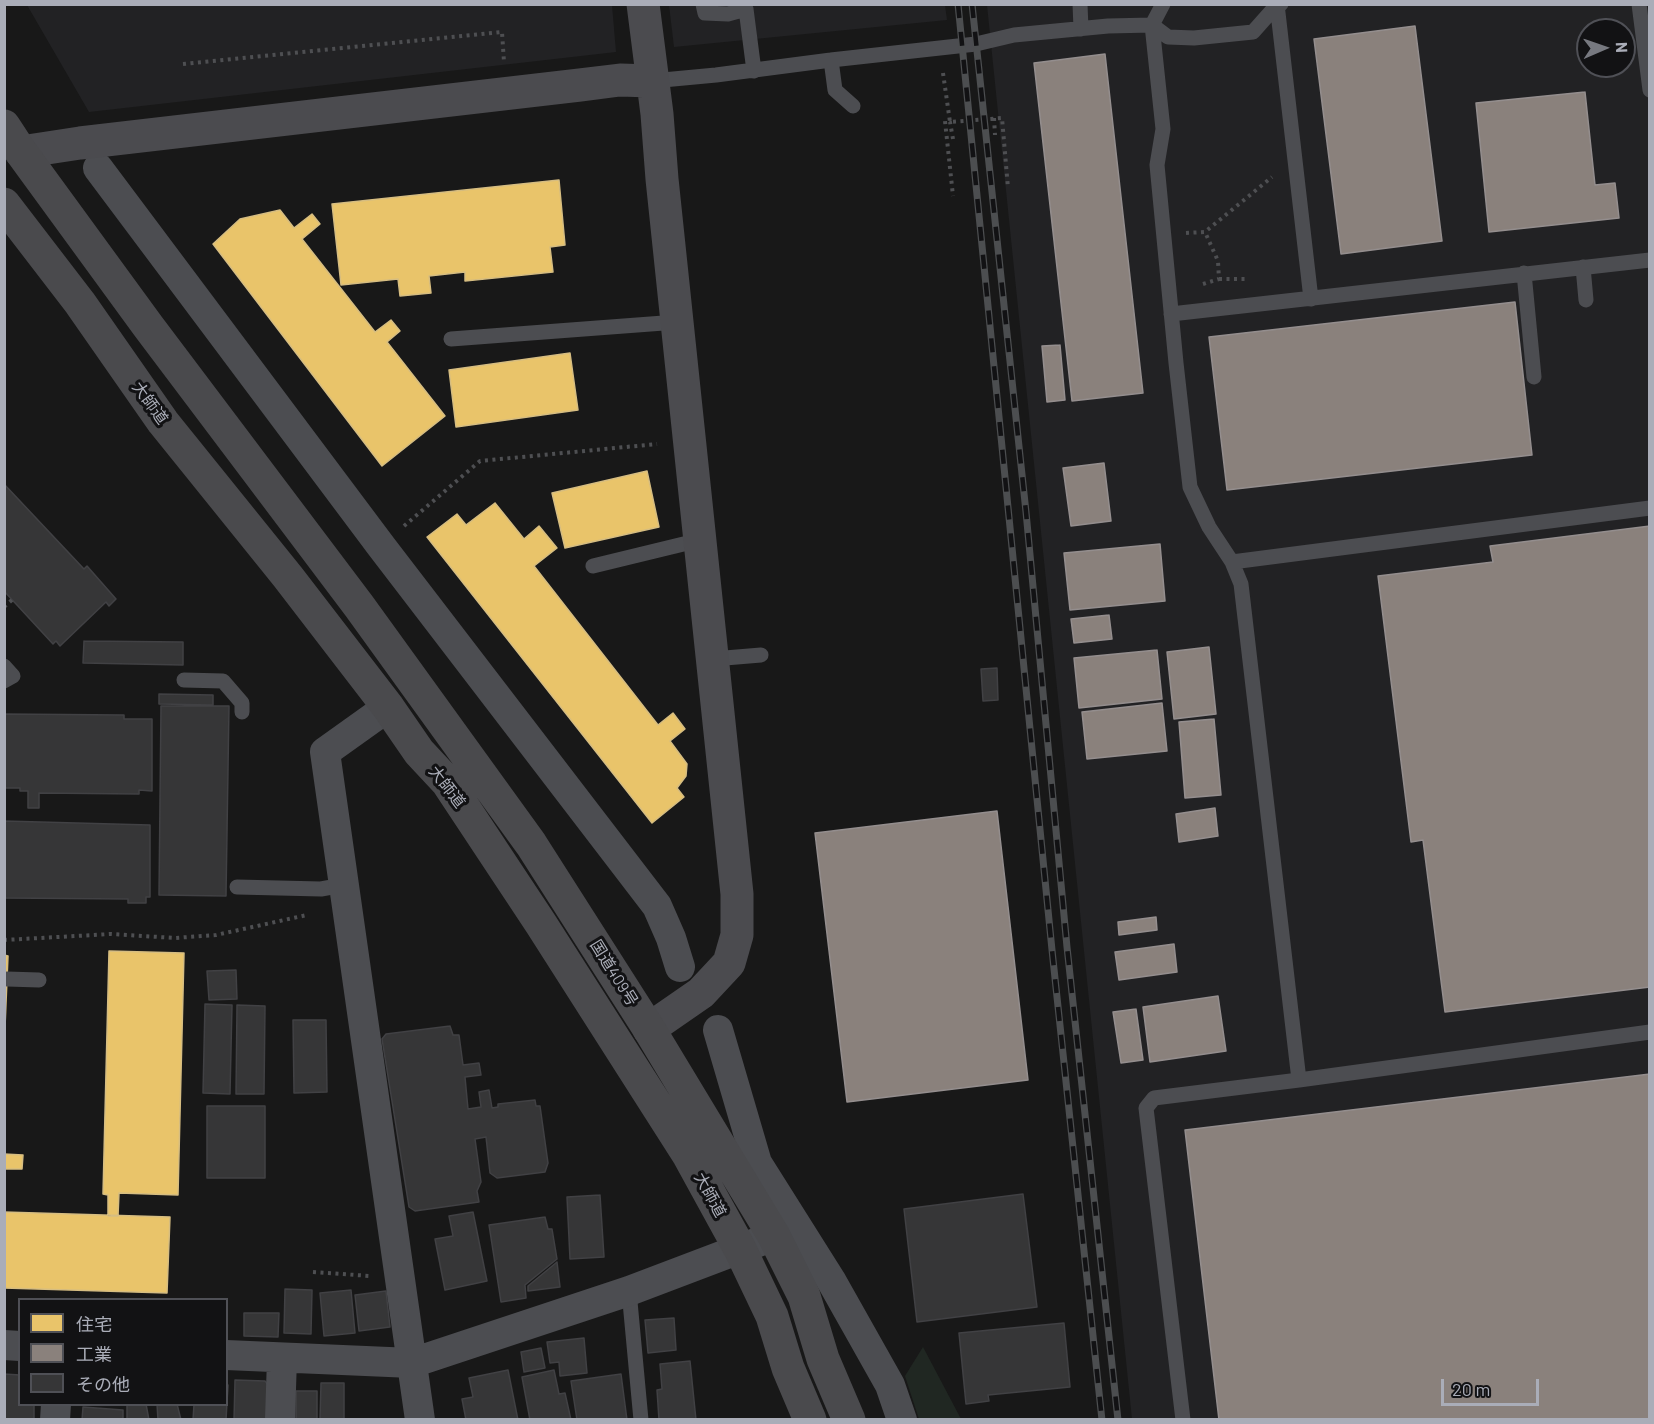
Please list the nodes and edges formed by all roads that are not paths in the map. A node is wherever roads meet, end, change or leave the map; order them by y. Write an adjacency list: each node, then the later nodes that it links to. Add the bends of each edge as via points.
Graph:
1 (643, 4): 11 (street)
2 (703, 4): 10 (lane, via 705,12 728,14 746,9)
3 (1080, 4): 8 (lane)
4 (1163, 4): 7 (lane)
5 (1639, 4): 12 (lane)
6 (1278, 5): 7 (lane, via 1253,32 1168,37); 20 (lane)
7 (1152, 25): 8 (lane); 22 (lane, via 1163,129 1158,165)
8 (1081, 28): 9 (lane)
9 (831, 60): 10 (lane); 13 (lane, via 835,90)
10 (754, 70): 11 (lane)
11 (652, 81): 14 (street, via 580,85 80,143); 23 (street)
12 (1650, 90)
13 (853, 106)
14 (10, 144): 39 (highway, 大師道, via 333,570 449,728)
15 (98, 168): 40 (street, via 657,906)
16 (4, 204): 35 (highway, 大師道, via 80,303 163,422)
17 (1650, 260): 18 (lane)
18 (1583, 267): 19 (lane); 21 (lane)
19 (1524, 273): 20 (lane); 25 (lane)
20 (1311, 299): 22 (lane)
21 (1586, 300)
22 (1171, 314): 28 (lane, via 1190,487)
23 (677, 322): 24 (lane); 27 (street)
24 (451, 339)
25 (1534, 377)
26 (1650, 508): 28 (lane)
27 (700, 540): 29 (lane); 31 (street)
28 (1232, 562): 46 (lane, via 1241,584)
29 (593, 566)
30 (761, 655): 31 (lane)
31 (713, 659): 43 (street, via 737,894 736,935 729,963 701,993)
32 (4, 666): 34 (lane, via 13,675)
33 (184, 680): 36 (lane, via 223,681 242,703)
34 (4, 681)
35 (388, 707): 38 (street, via 325,752); 48 (highway, 大師道, via 419,752 447,782 542,924 688,1156)
36 (242, 712)
37 (237, 887): 38 (lane, via 321,889)
38 (344, 896): 52 (street)
39 (579, 918): 43 (highway, 国道409号)
40 (680, 967)
41 (7, 980): 42 (lane)
42 (39, 980)
43 (649, 1029): 47 (highway, 大師道)
44 (718, 1030): 58 (street, via 758,1163 890,1385)
45 (1650, 1032): 46 (lane)
46 (1299, 1080): 59 (lane, via 1154,1098 1146,1108)
47 (774, 1236): 48 (street); 57 (highway, 大師道, via 804,1296 823,1359)
48 (740, 1249): 49 (street); 56 (highway, 大師道, via 772,1316)
49 (629, 1292): 52 (street); 55 (lane)
50 (228, 1355): 51 (street)
51 (282, 1358): 52 (street); 53 (street)
52 (412, 1363): 54 (street)
53 (280, 1419)
54 (420, 1419)
55 (640, 1419)
56 (810, 1419)
57 (849, 1419)
58 (902, 1419)
59 (1183, 1419)

